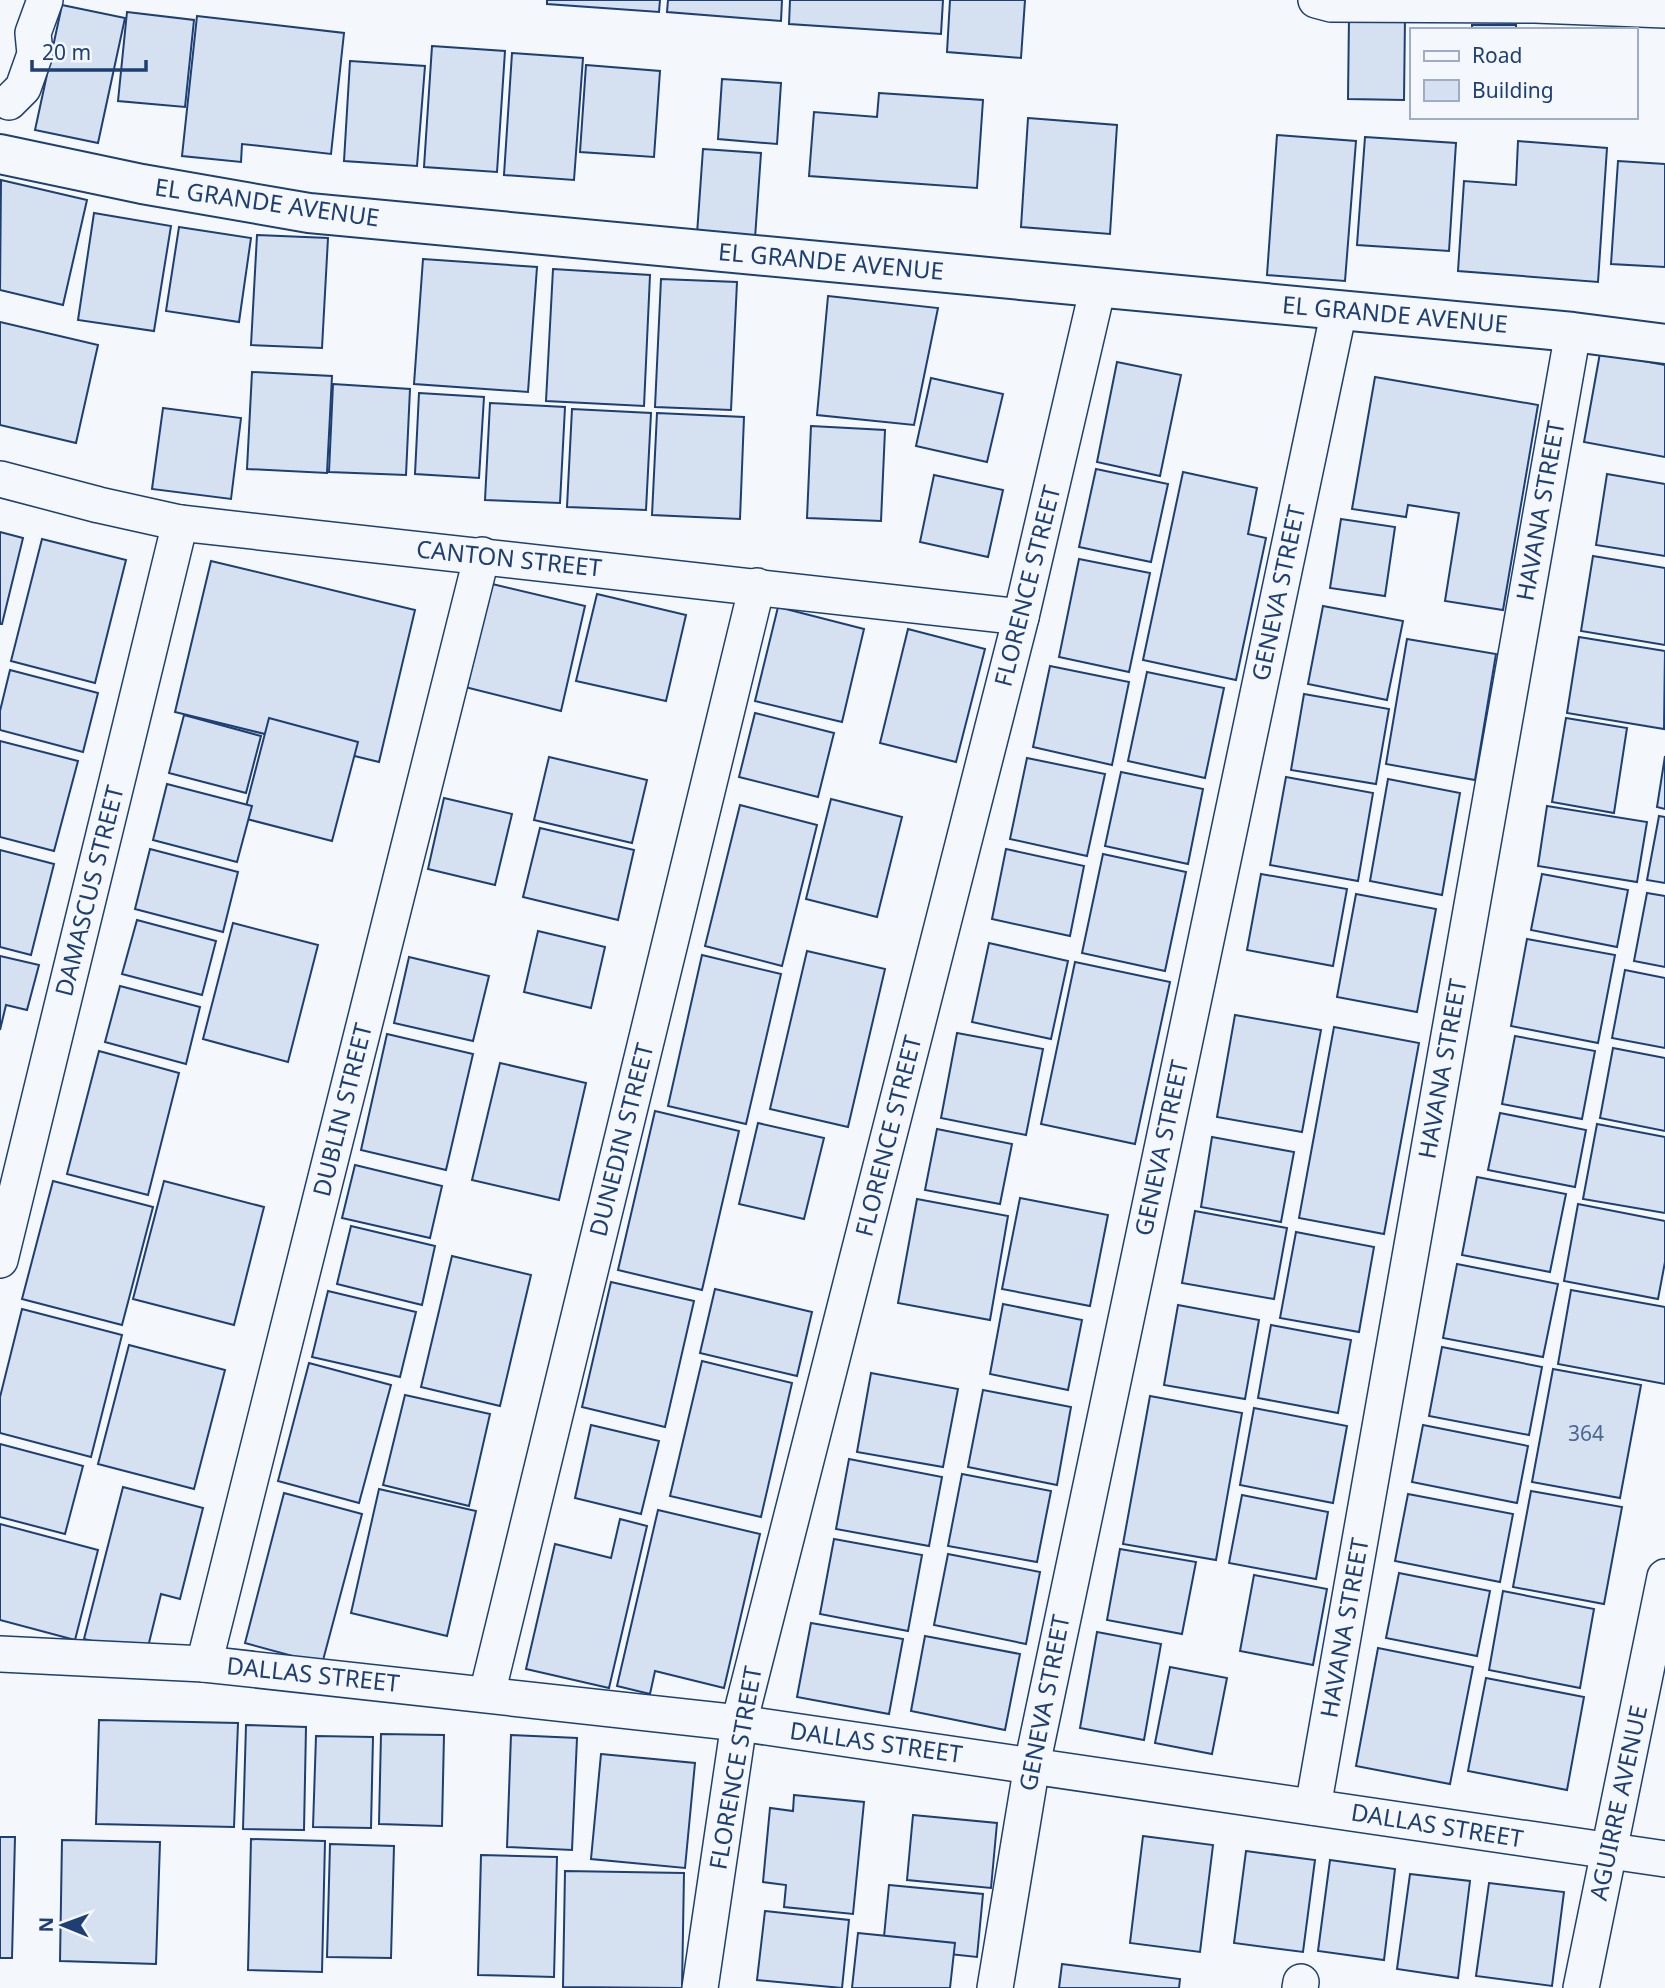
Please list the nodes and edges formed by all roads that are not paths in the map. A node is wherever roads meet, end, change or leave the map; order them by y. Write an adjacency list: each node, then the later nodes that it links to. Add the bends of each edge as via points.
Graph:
1 (45, 0): 5 (street, via 33,33 35,54 23,88)
2 (1326, 1): 3 (street)
3 (1535, 2): 4 (street)
4 (1665, 10)
5 (4, 115)
6 (0, 154): 7 (street, EL GRANDE AVENUE, via 309,213)
7 (1098, 287): 8 (street, EL GRANDE AVENUE); 15 (street, FLORENCE STREET)
8 (1339, 310): 9 (street, EL GRANDE AVENUE); 22 (street, GENEVA STREET)
9 (1573, 331): 10 (street, EL GRANDE AVENUE); 23 (street, HAVANA STREET)
10 (1665, 344)
11 (0, 479): 12 (street, CANTON STREET)
12 (180, 523): 13 (street, CANTON STREET); 16 (street, DAMASCUS STREET)
13 (482, 555): 14 (street, CANTON STREET); 19 (street, DUBLIN STREET)
14 (757, 586): 15 (street, CANTON STREET); 20 (street, DUNEDIN STREET)
15 (1021, 617): 21 (street, FLORENCE STREET)
16 (0, 1261)
17 (1665, 1577): 24 (street, AGUIRRE AVENUE)
18 (0, 1654): 19 (street, DALLAS STREET)
19 (204, 1664): 20 (street, DALLAS STREET)
20 (487, 1694): 21 (street, DALLAS STREET)
21 (739, 1723): 22 (street, DALLAS STREET); 26 (street, FLORENCE STREET)
22 (1032, 1765): 23 (street, DALLAS STREET); 27 (street, GENEVA STREET)
23 (1313, 1807): 24 (street, DALLAS STREET)
24 (1609, 1851): 25 (street, DALLAS STREET); 28 (street, AGUIRRE AVENUE)
25 (1665, 1859)
26 (700, 1988)
27 (995, 1988)
28 (1581, 1988)

